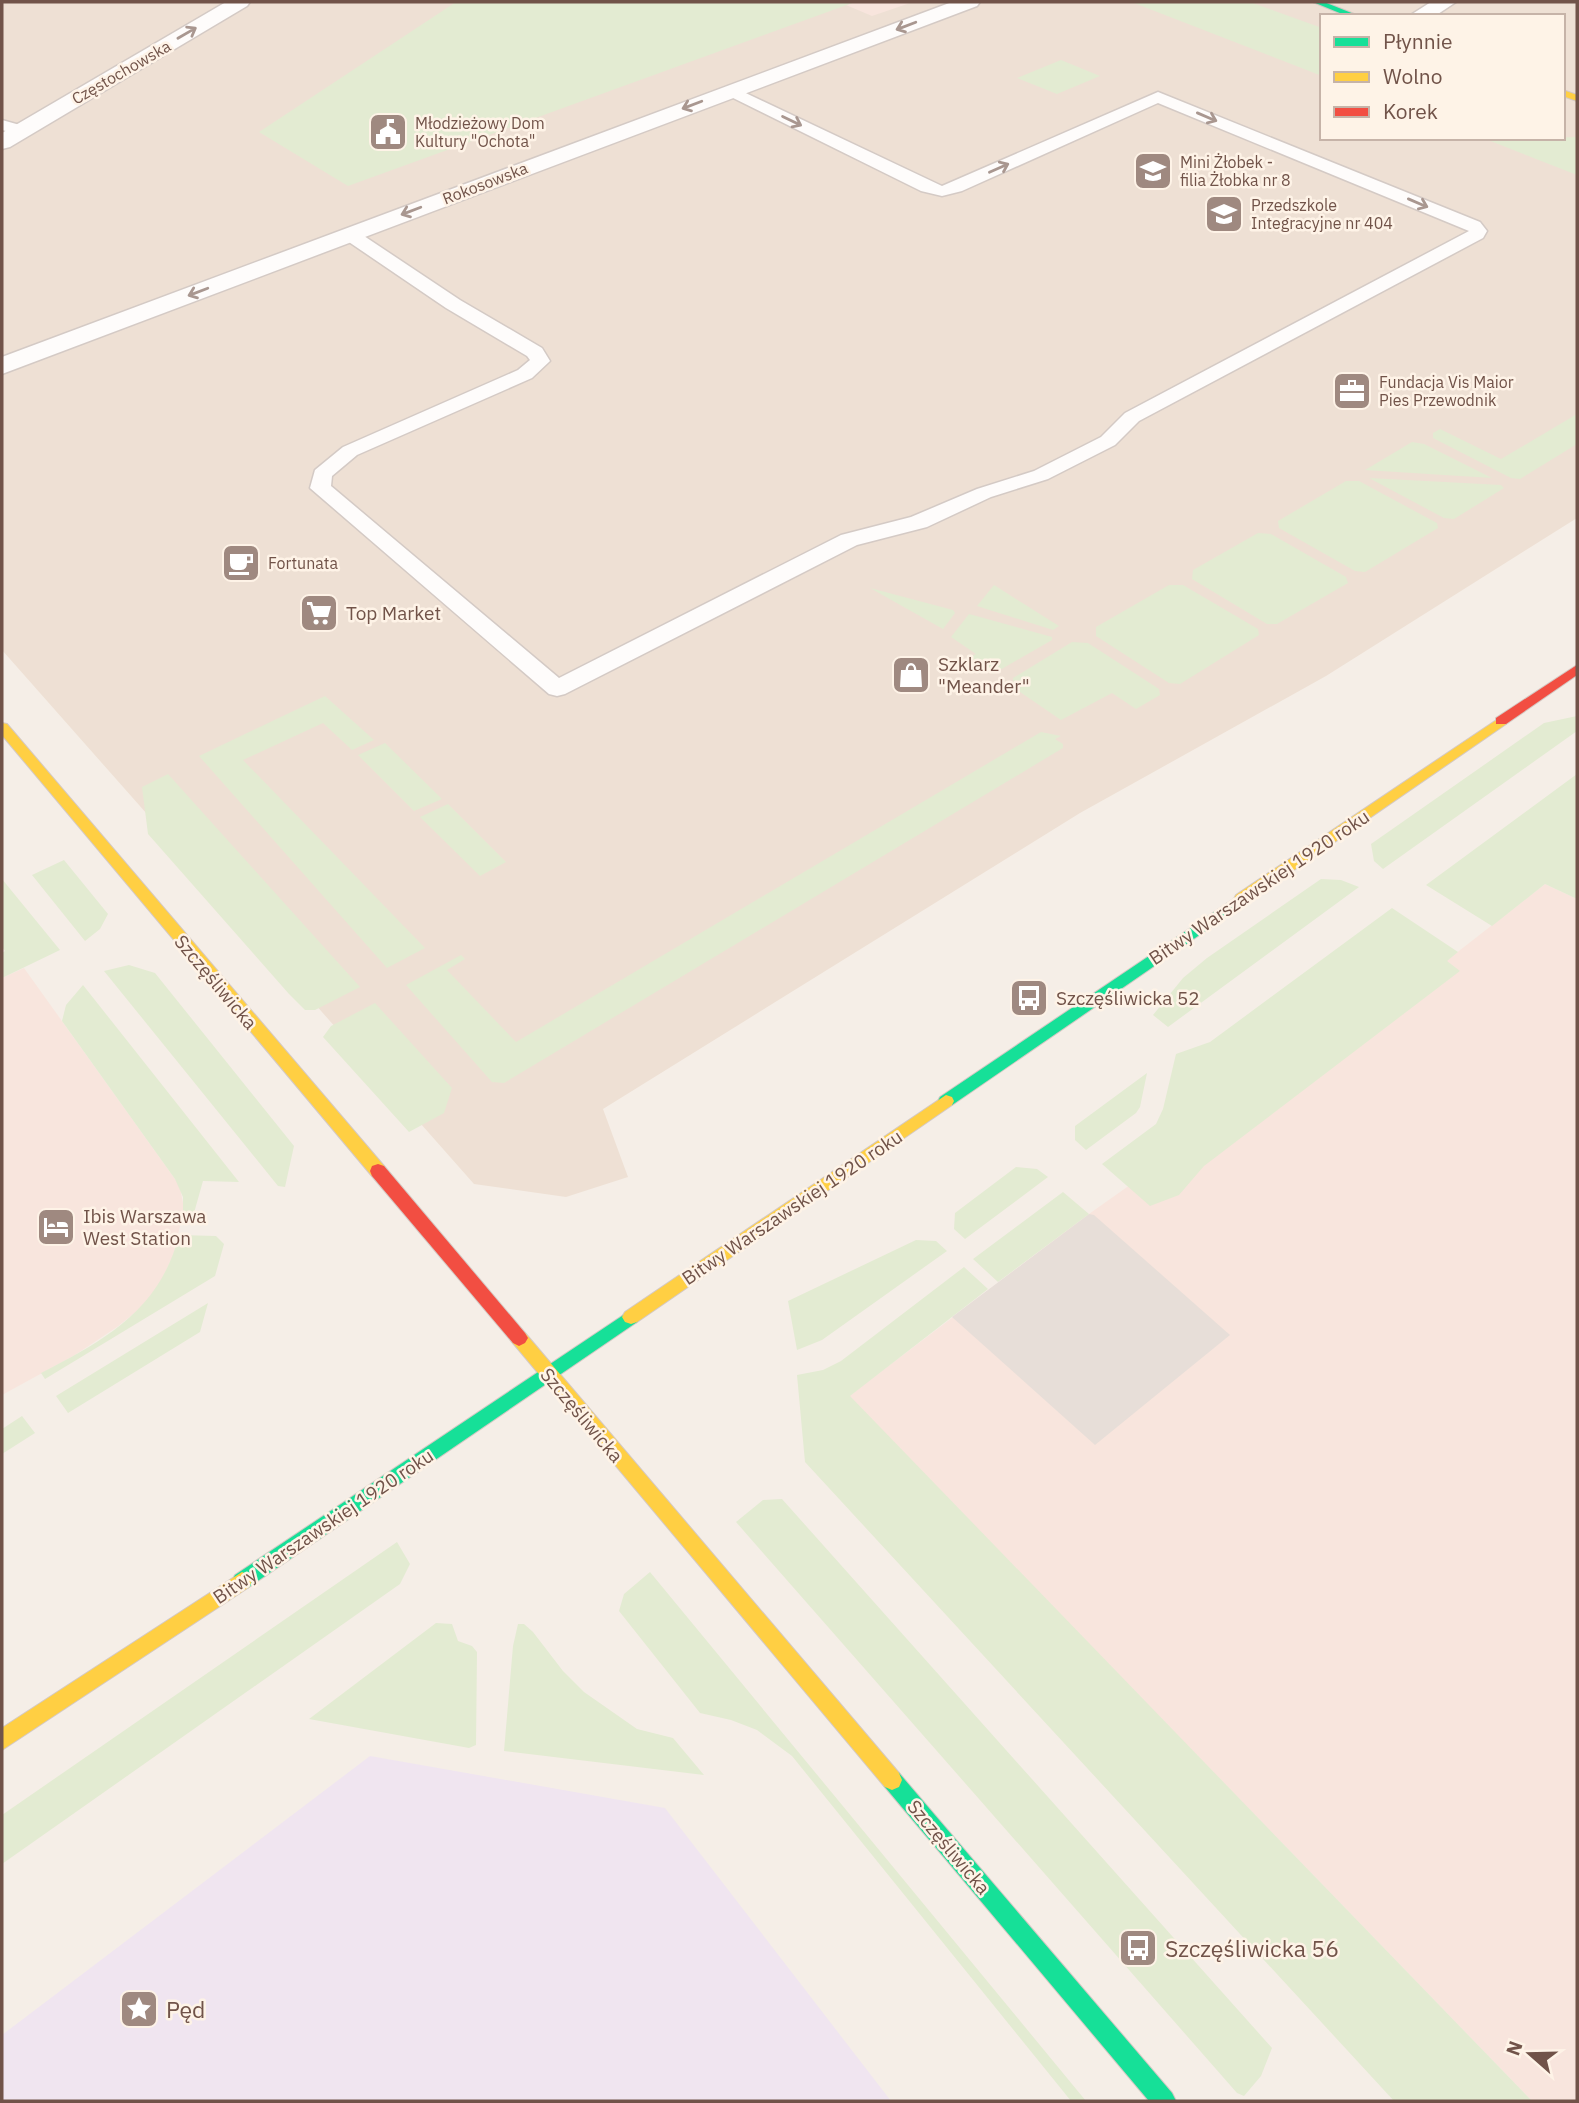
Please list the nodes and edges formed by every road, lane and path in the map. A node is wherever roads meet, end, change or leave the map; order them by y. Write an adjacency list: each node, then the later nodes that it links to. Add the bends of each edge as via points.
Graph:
1 (240, 2): 8 (street, Częstochowska, one-way to 1)
2 (970, 2): 7 (street, Rokosowska, one-way to 7)
3 (1317, 2): 5 (main road)
4 (1446, 2): 6 (street)
5 (1350, 14)
6 (1423, 14)
7 (730, 91): 10 (street, Rokosowska, one-way to 10); 10 (lane, one-way to 10, via 942,191 1158,97 1478,231 1132,417 1108,440 1041,475 984,493 919,522 849,540 557,689 320,488 322,474 350,451 526,374 540,361 535,352)
8 (11, 128): 9 (street, Częstochowska)
9 (2, 142)
10 (349, 234): 11 (street, Rokosowska, one-way to 11)
11 (2, 366)
12 (1575, 673): 14 (main road, Bitwy Warszawskiej 1920 roku)
13 (2, 727): 14 (main road, Szczęśliwicka)
14 (548, 1374): 15 (main road, Bitwy Warszawskiej 1920 roku); 16 (main road, Szczęśliwicka)
15 (2, 1740)
16 (1164, 2101)

